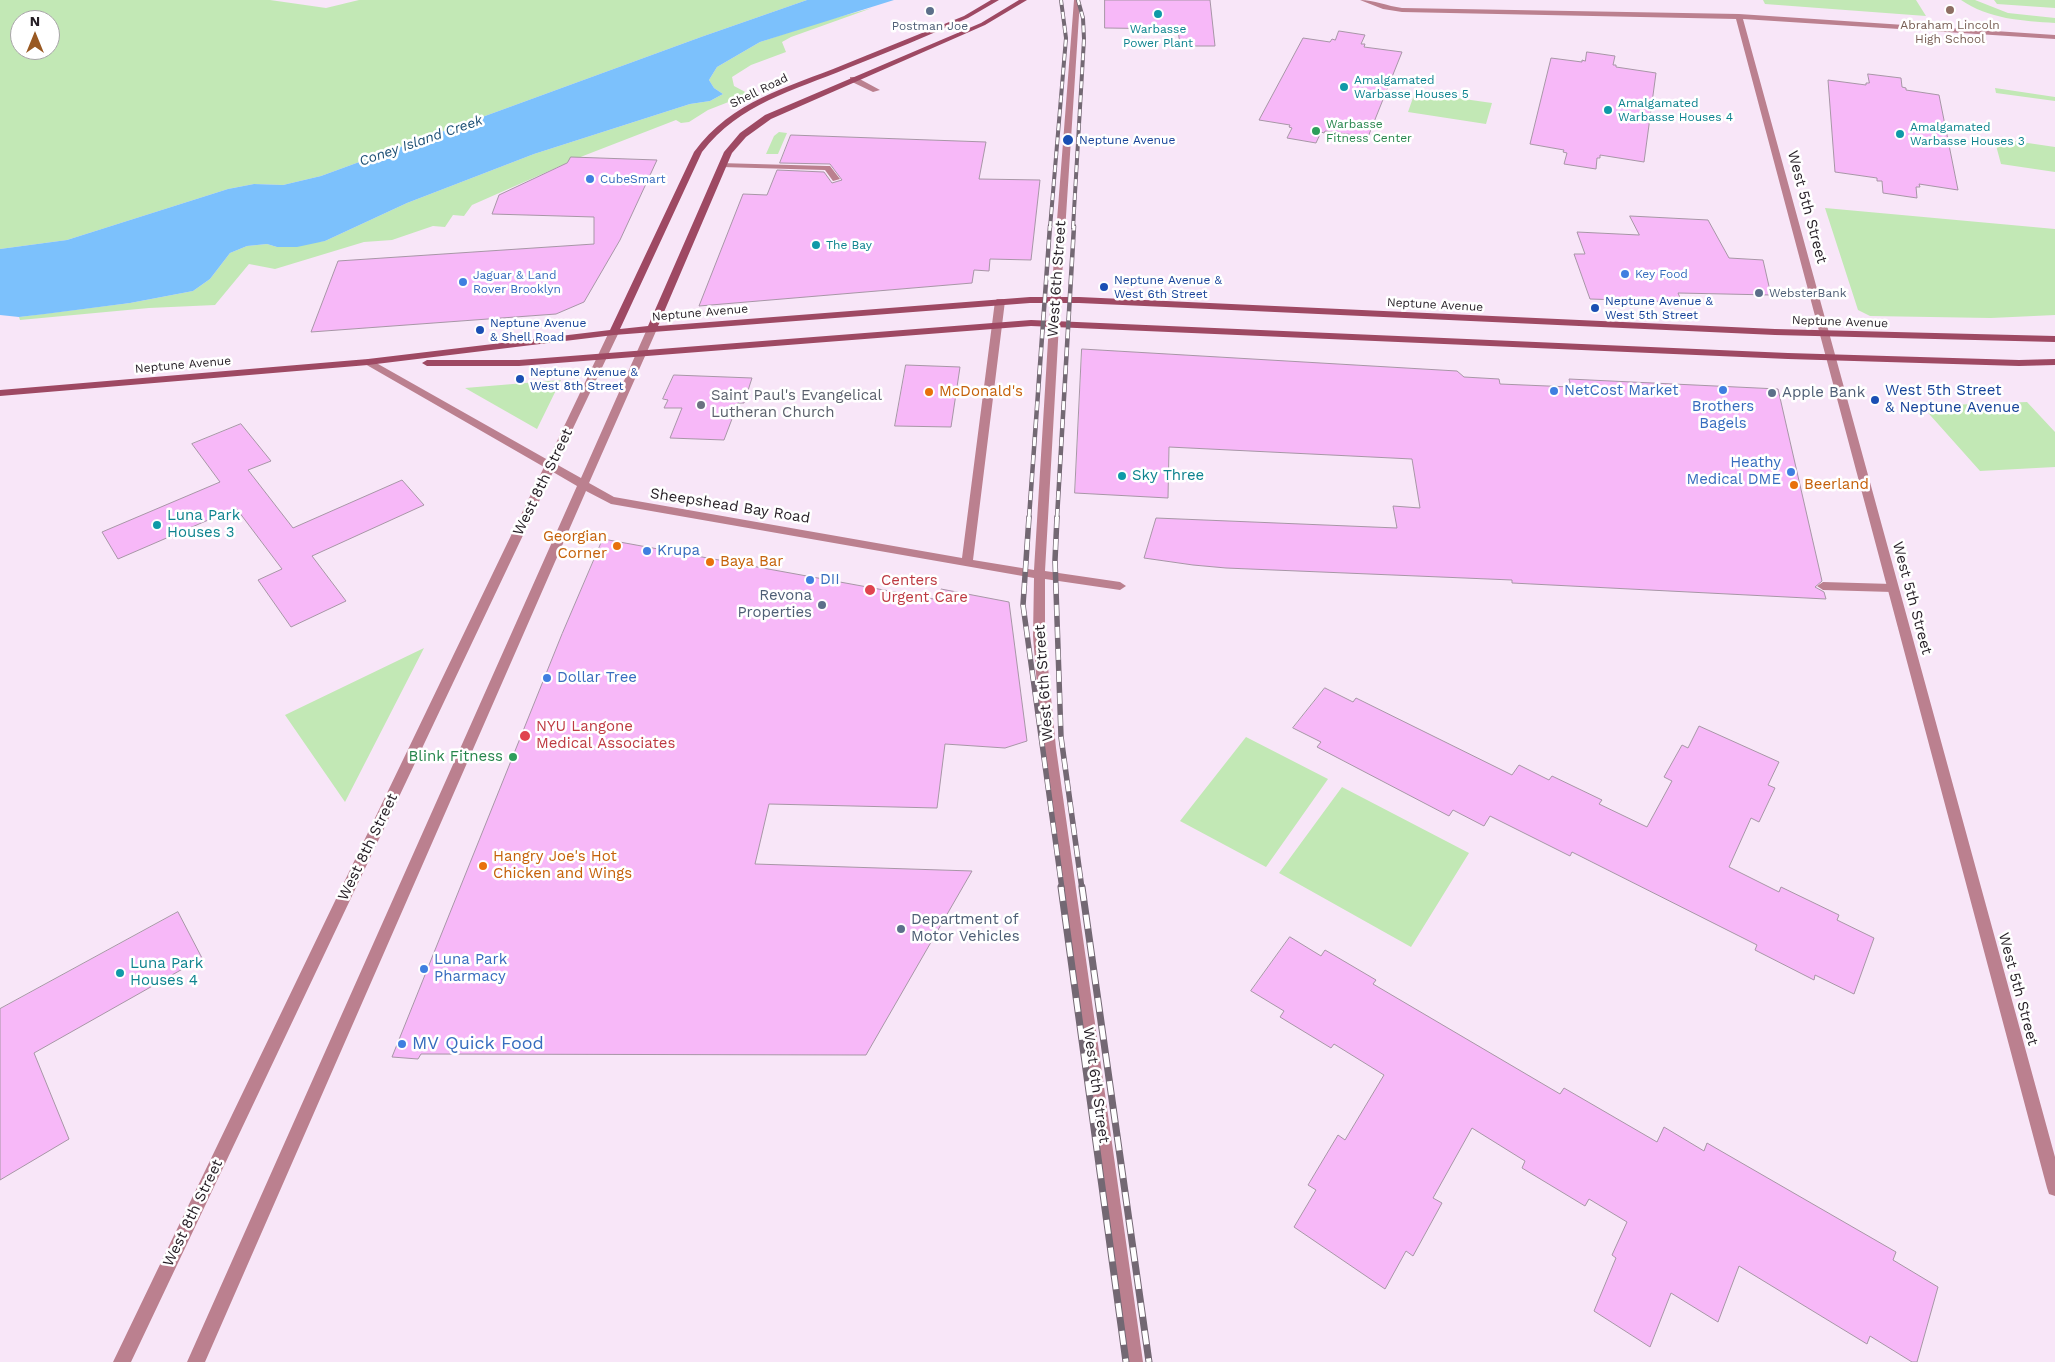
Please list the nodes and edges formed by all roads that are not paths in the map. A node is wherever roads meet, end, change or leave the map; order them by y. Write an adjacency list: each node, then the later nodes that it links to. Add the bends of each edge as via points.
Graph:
1 (996, 0): 16 (main road, Shell Road, via 966,17 765,99 726,121 698,152)
2 (1024, 0): 7 (main road, Shell Road, via 983,24)
3 (1077, 0): 11 (street, West 6th Street)
4 (1363, 0): 5 (street, via 1385,8 1408,10)
5 (1739, 16): 6 (street); 17 (street, West 5th Street)
6 (2055, 36)
7 (853, 79): 8 (street); 9 (main road, Shell Road, via 758,123 734,143)
8 (876, 90)
9 (722, 165): 10 (street, via 827,168); 15 (main road, Shell Road)
10 (836, 179)
11 (1055, 299): 12 (main road, Neptune Avenue); 13 (street, West 6th Street); 17 (main road, Neptune Avenue)
12 (1000, 301): 14 (street); 15 (main road, Neptune Avenue)
13 (1054, 324): 14 (main road, Neptune Avenue); 21 (main road, Neptune Avenue); 28 (street, West 6th Street)
14 (997, 325): 19 (main road, Neptune Avenue); 27 (street)
15 (652, 329): 16 (main road, Neptune Avenue); 19 (street)
16 (614, 332): 20 (street, West 8th Street); 22 (main road, Neptune Avenue)
17 (1823, 334): 18 (main road, Neptune Avenue); 21 (street, West 5th Street)
18 (2055, 339)
19 (642, 353): 20 (main road, Neptune Avenue); 26 (street)
20 (603, 356): 22 (main road, Neptune Avenue, via 519,363); 25 (street, West 8th Street)
21 (1830, 358): 23 (main road, Neptune Avenue); 31 (street, West 5th Street)
22 (368, 362): 24 (main road, Neptune Avenue); 25 (street, Sheepshead Bay Road)
23 (2055, 362)
24 (0, 392)
25 (551, 465): 26 (street, Sheepshead Bay Road); 33 (street, West 8th Street)
26 (584, 484): 27 (street, Sheepshead Bay Road, via 611,500 630,505); 34 (street)
27 (967, 563): 28 (street, Sheepshead Bay Road)
28 (1039, 574): 29 (street, Sheepshead Bay Road); 35 (street, West 6th Street, via 1039,636 1049,748)
29 (1120, 586)
30 (1823, 586): 31 (street)
31 (1892, 588): 32 (street, West 5th Street)
32 (2055, 1188)
33 (122, 1362)
34 (196, 1362)
35 (1134, 1362)

